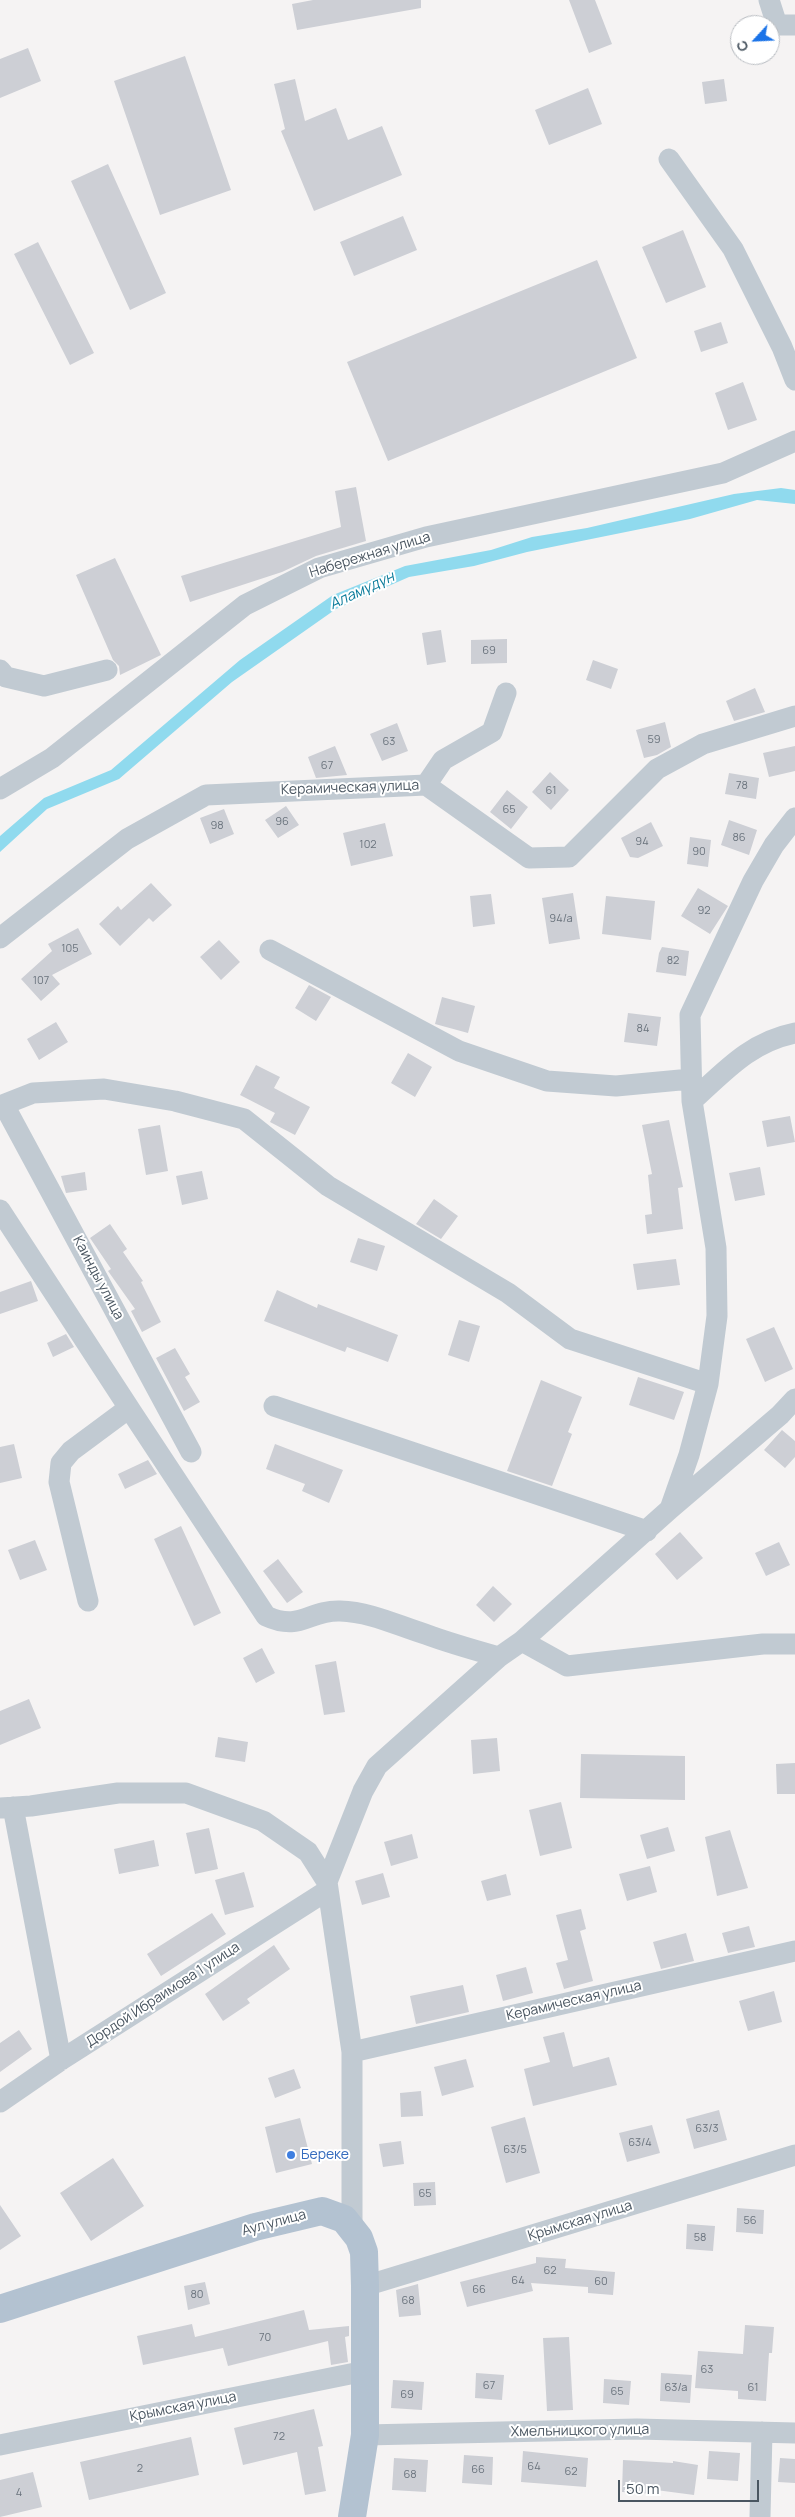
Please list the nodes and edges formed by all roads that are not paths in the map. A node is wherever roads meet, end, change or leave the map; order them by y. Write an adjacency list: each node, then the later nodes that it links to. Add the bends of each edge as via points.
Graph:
1 (768, 0): 2 (street, via 777,25)
2 (795, 25)
3 (669, 159): 4 (street, via 733,249)
4 (795, 380)
5 (795, 441): 11 (street, Набережная улица, via 723,473 426,537 319,568 245,605 52,758)
6 (0, 670): 7 (street, via 6,677 44,686)
7 (107, 670)
8 (506, 693): 10 (street, via 492,732 443,760)
9 (795, 716): 10 (street, Керамическая улица, via 703,744 657,769 569,857 529,858)
10 (426, 785): 13 (street, Керамическая улица, via 206,795 127,839)
11 (0, 790)
12 (795, 818): 16 (street, via 753,881 690,1015)
13 (0, 938)
14 (270, 950): 16 (street, via 459,1051 547,1081 616,1086)
15 (795, 1033): 17 (street, via 744,1053)
16 (692, 1079): 17 (street)
17 (692, 1101): 20 (street, via 716,1248 717,1316)
18 (2, 1106): 20 (street, via 33,1093 104,1089 175,1101 244,1119 328,1186 508,1293 570,1339); 25 (street, Каинды улица)
19 (0, 1210): 23 (street)
20 (708, 1384): 26 (street)
21 (795, 1399): 24 (street)
22 (274, 1406): 27 (street)
23 (129, 1408): 28 (street, via 71,1451 61,1463 59,1482); 31 (street, via 266,1616 281,1623 291,1623 338,1611 370,1614)
24 (787, 1421): 26 (street)
25 (191, 1452)
26 (670, 1509): 27 (street)
27 (647, 1531): 29 (street)
28 (88, 1601)
29 (522, 1641): 30 (street, via 567,1666 763,1644); 31 (street)
30 (795, 1644)
31 (498, 1657): 33 (street, via 377,1766 363,1791)
32 (6, 1807): 33 (street, via 118,1793 186,1793 263,1822 308,1852); 36 (street)
33 (328, 1886): 35 (street); 36 (street, Дордой Ибраимова 1 улица)
34 (795, 1951): 35 (street, Керамическая улица)
35 (352, 2052): 39 (street)
36 (62, 2060): 37 (street, Дордой Ибраимова 1 улица)
37 (0, 2102)
38 (795, 2155): 40 (street, Крымская улица)
39 (352, 2227): 40 (main road, via 364,2252); 41 (main road, Аул улица, via 334,2214 311,2212)
40 (365, 2286): 42 (main road)
41 (0, 2309)
42 (366, 2371): 45 (main road); 46 (street, Крымская улица)
43 (762, 2432): 44 (street, Хмельницкого улица); 45 (street, Хмельницкого улица, via 637,2429); 48 (street)
44 (795, 2433)
45 (365, 2434): 47 (main road)
46 (0, 2445)
47 (352, 2517)
48 (760, 2517)

